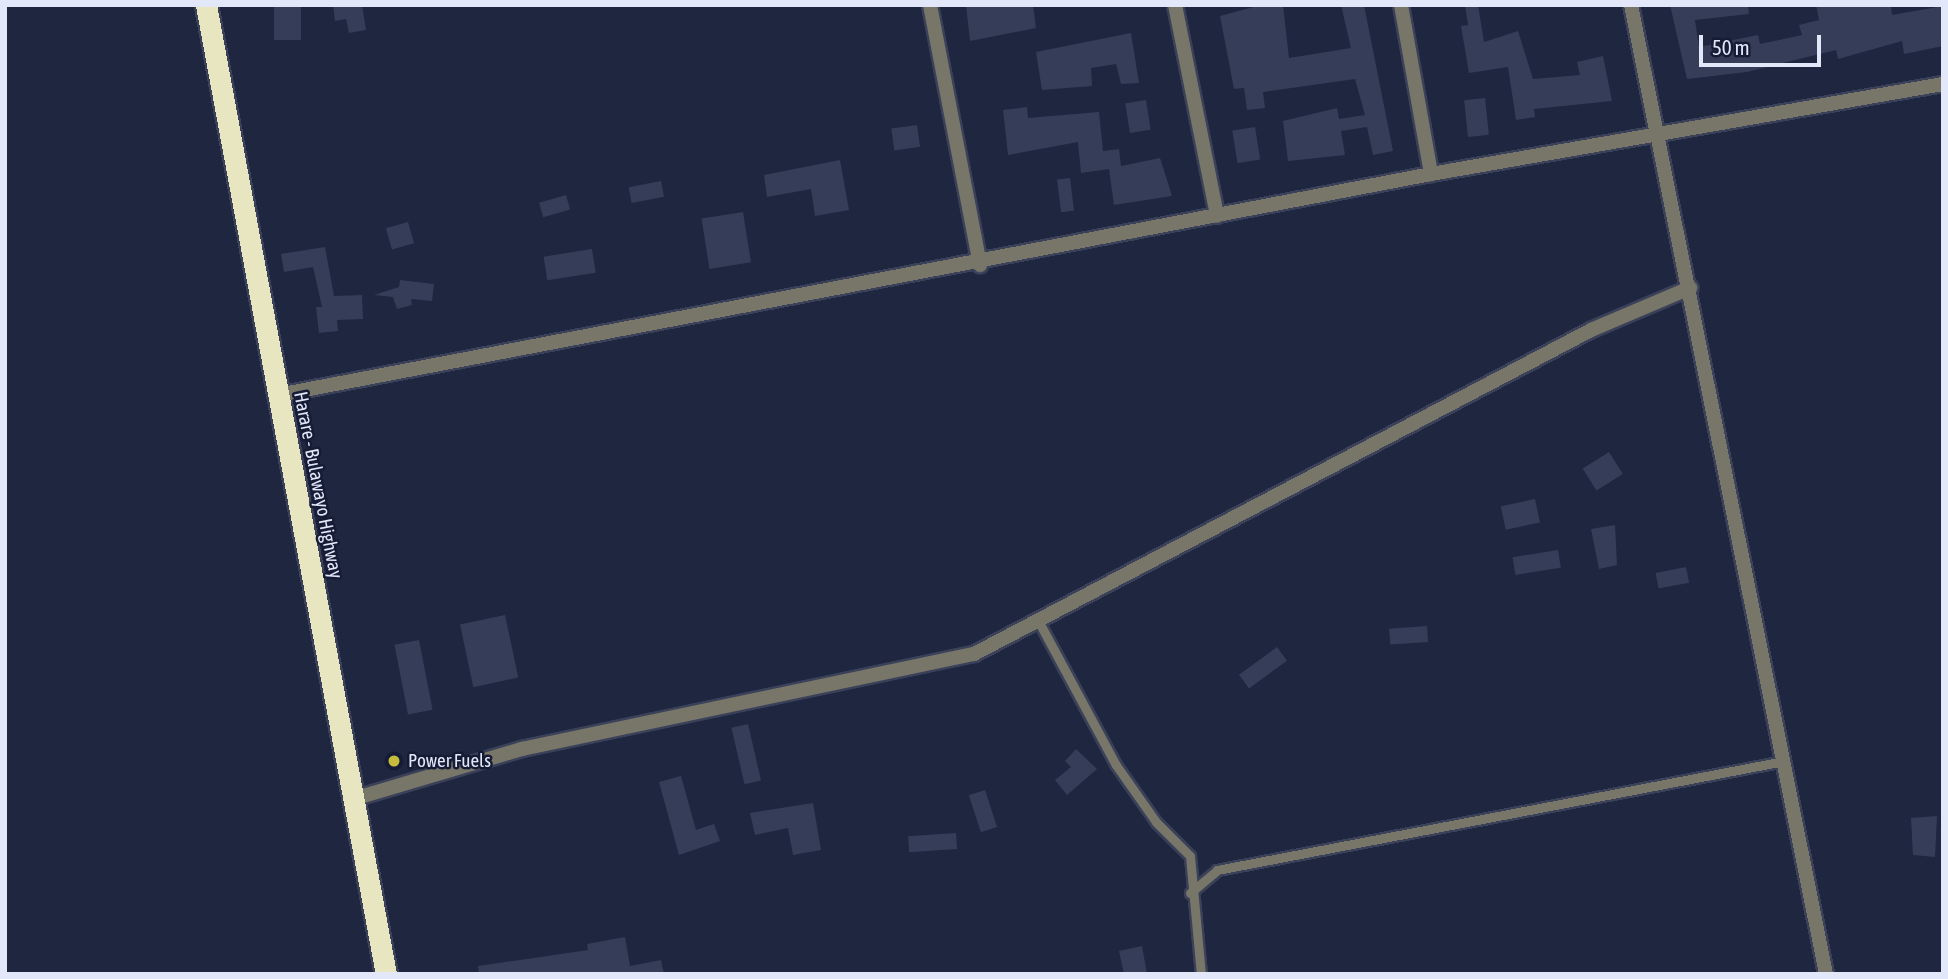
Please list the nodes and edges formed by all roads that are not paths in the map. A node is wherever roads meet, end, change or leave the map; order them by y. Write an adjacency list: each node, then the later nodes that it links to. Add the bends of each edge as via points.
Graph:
1 (206, 5): 12 (highway, Harare - Bulawayo Highway)
2 (930, 5): 10 (street)
3 (1175, 5): 9 (street)
4 (1401, 5): 8 (street)
5 (1631, 5): 7 (street)
6 (1943, 84): 7 (street)
7 (1654, 139): 8 (street); 11 (street)
8 (1432, 174): 9 (street)
9 (1217, 216): 10 (street)
10 (980, 265): 12 (street)
11 (1690, 288): 13 (street, via 1591,330); 14 (street)
12 (278, 395): 15 (highway, Harare - Bulawayo Highway)
13 (1040, 624): 15 (street, via 974,654 522,749); 16 (lane, via 1116,765 1156,822 1188,851)
14 (1784, 761): 16 (lane, via 1217,870); 19 (street)
15 (354, 799): 17 (highway, Harare - Bulawayo Highway)
16 (1190, 892): 18 (lane)
17 (386, 974)
18 (1201, 974)
19 (1826, 974)

